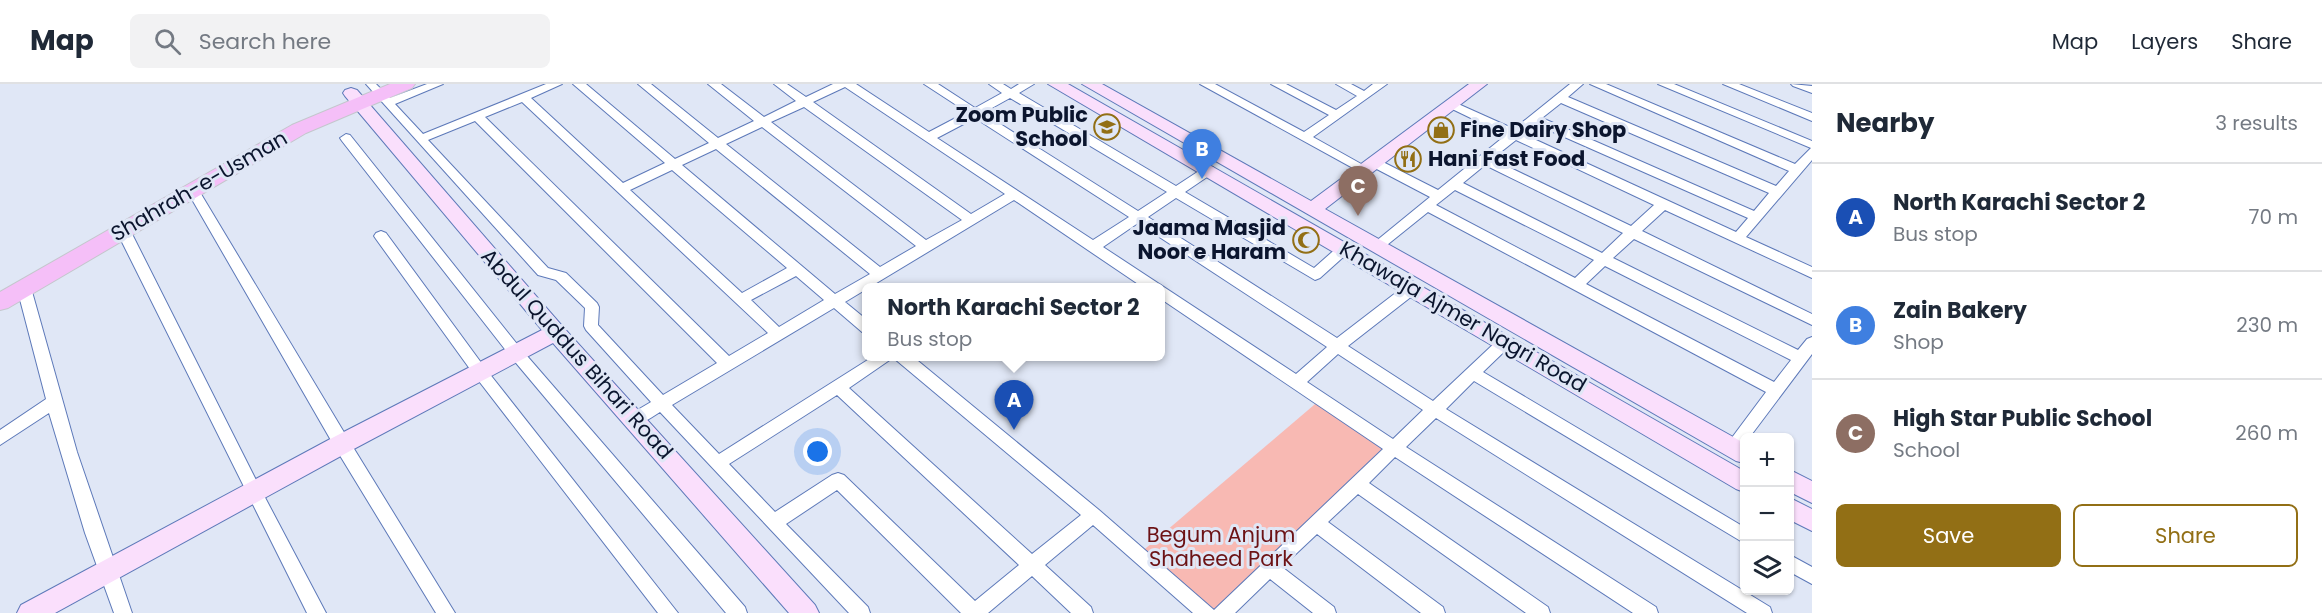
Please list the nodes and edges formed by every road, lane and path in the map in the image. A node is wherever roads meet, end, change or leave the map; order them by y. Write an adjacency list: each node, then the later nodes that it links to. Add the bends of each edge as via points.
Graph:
1 (406, 84): 26 (main road, Shahrah-e-Usman)
2 (437, 84): 26 (street)
3 (556, 84): 29 (street)
4 (579, 84): 49 (street)
5 (644, 84): 45 (street)
6 (714, 84): 38 (street)
7 (780, 84): 31 (street)
8 (842, 84): 31 (street)
9 (848, 84): 43 (street)
10 (930, 84): 33 (street)
11 (995, 84): 27 (street)
12 (1028, 84): 27 (street)
13 (1056, 84): 39 (main road, Khawaja Ajmer Nagri Road)
14 (1089, 84): 39 (main road, Khawaja Ajmer Nagri Road)
15 (1206, 84): 41 (street)
16 (1277, 84): 34 (street)
17 (1342, 84): 28 (street)
18 (1382, 84): 28 (street)
19 (1479, 84): 32 (main road)
20 (1577, 84): 30 (street)
21 (1596, 84): 52 (street)
22 (1664, 84): 46 (street)
23 (1729, 84): 36 (street)
24 (1797, 84): 25 (street)
25 (1812, 90)
26 (370, 93): 44 (street); 55 (main road, Shahrah-e-Usman); 82 (main road, Shahrah-e-Usman, via 286,122); 93 (main road, Abdul Quddus Bihari Road)
27 (1011, 94): 33 (street); 56 (street)
28 (1364, 95): 34 (street)
29 (523, 98): 35 (street); 54 (street)
30 (1560, 98): 37 (street); 57 (street)
31 (803, 101): 38 (street); 65 (street)
32 (1452, 105): 40 (street); 50 (main road)
33 (976, 113): 43 (street); 63 (street)
34 (1336, 114): 41 (street)
35 (477, 116): 44 (street); 102 (street)
36 (1812, 117)
37 (1534, 119): 40 (street); 64 (street)
38 (761, 121): 45 (street); 72 (street)
39 (1138, 121): 51 (main road, Khawaja Ajmer Nagri Road); 62 (main road, Khawaja Ajmer Nagri Road)
40 (1516, 134): 48 (street); 60 (street)
41 (1305, 137): 50 (street)
42 (346, 138): 98 (street)
43 (928, 138): 58 (street)
44 (420, 139): 109 (street, via 543,272 561,276 592,307 591,326)
45 (717, 142): 49 (street); 77 (street)
46 (1812, 145)
47 (1812, 152): 52 (street)
48 (1484, 160): 53 (street); 67 (street)
49 (674, 163): 54 (street); 75 (street)
50 (1371, 167): 59 (street); 62 (main road)
51 (1209, 170): 56 (street); 73 (main road, Khawaja Ajmer Nagri Road)
52 (1797, 170): 57 (street)
53 (1454, 184): 59 (street); 74 (street)
54 (623, 188): 87 (street)
55 (192, 189): 66 (main road, Shahrah-e-Usman); 113 (street)
56 (1177, 192): 63 (street); 73 (street, via 1315,275)
57 (1778, 192): 64 (street)
58 (1015, 194): 65 (street); 70 (street)
59 (1439, 196): 61 (street)
60 (1664, 203): 67 (street); 69 (street)
61 (1427, 206): 71 (street); 81 (street)
62 (1311, 210): 71 (main road, Khawaja Ajmer Nagri Road)
63 (1139, 217): 70 (street); 97 (street)
64 (1756, 217): 69 (street)
65 (971, 220): 72 (street)
66 (123, 230): 83 (main road, Shahrah-e-Usman); 120 (street)
67 (1632, 232): 74 (street); 91 (street)
68 (381, 236): 103 (street)
69 (1738, 238): 76 (street)
70 (1094, 246): 79 (street)
71 (1377, 246): 85 (main road, Khawaja Ajmer Nagri Road)
72 (926, 247): 77 (street)
73 (1346, 248): 84 (main road, Khawaja Ajmer Nagri Road)
74 (1604, 259): 81 (street); 99 (street)
75 (795, 270): 87 (street); 89 (street)
76 (1812, 273)
77 (879, 274): 78 (street)
78 (865, 283)
79 (1148, 283)
80 (862, 285): 89 (street)
81 (1576, 285): 107 (street)
82 (0, 286)
83 (24, 288): 88 (main road, Shahrah-e-Usman); 108 (street)
84 (1411, 289): 90 (main road, Khawaja Ajmer Nagri Road); 97 (street)
85 (1459, 292): 90 (main road); 115 (main road, Khawaja Ajmer Nagri Road)
86 (1165, 295): 105 (street)
87 (742, 299): 94 (street)
88 (0, 302)
89 (834, 302): 92 (street); 94 (street)
90 (1443, 307): 95 (main road, Khawaja Ajmer Nagri Road)
91 (1812, 320)
92 (862, 324)
93 (556, 332): 98 (main road); 111 (main road, Abdul Quddus Bihari Road)
94 (779, 335): 102 (street)
95 (1505, 342): 104 (street); 117 (main road, Khawaja Ajmer Nagri Road)
96 (1812, 343): 99 (street)
97 (1337, 346): 105 (street); 110 (street)
98 (516, 353): 103 (main road); 138 (street)
99 (1800, 358): 107 (street)
100 (880, 361): 106 (street)
101 (906, 361): 123 (street)
102 (728, 365): 109 (street)
103 (480, 372): 113 (main road); 133 (street)
104 (1473, 373): 110 (street); 127 (street)
105 (1296, 382): 114 (street)
106 (838, 387): 116 (street); 129 (street)
107 (1775, 390): 115 (street)
108 (53, 402): 112 (street); 131 (street)
109 (660, 404): 111 (street); 116 (street)
110 (1435, 410): 114 (street); 149 (street)
111 (635, 419): 139 (main road, Abdul Quddus Bihari Road)
112 (0, 438)
113 (342, 444): 120 (main road); 137 (street)
114 (1394, 448): 119 (street); 148 (street)
115 (1739, 451)
116 (719, 462): 125 (street)
117 (1740, 480)
118 (1794, 482): 121 (main road)
119 (1357, 484): 126 (street); 147 (street)
120 (254, 493): 131 (main road); 136 (street)
121 (1812, 493)
122 (1794, 510): 124 (main road)
123 (1093, 515): 129 (street); 143 (street)
124 (1812, 521)
125 (775, 522): 140 (street); 141 (street, via 838,480)
126 (1316, 523): 130 (street); 146 (street)
127 (1740, 534)
128 (1794, 565): 132 (street)
129 (1033, 566): 141 (street); 142 (street)
130 (1269, 567): 144 (street); 145 (street)
131 (107, 571): 134 (main road); 135 (street)
132 (1812, 576)
133 (665, 612)
134 (30, 613)
135 (123, 613)
136 (317, 613)
137 (446, 613)
138 (738, 613)
139 (806, 613)
140 (861, 613)
141 (974, 613)
142 (1084, 613)
143 (1206, 613)
144 (1222, 613)
145 (1327, 613)
146 (1436, 613)
147 (1541, 613)
148 (1648, 613)
149 (1763, 613)

